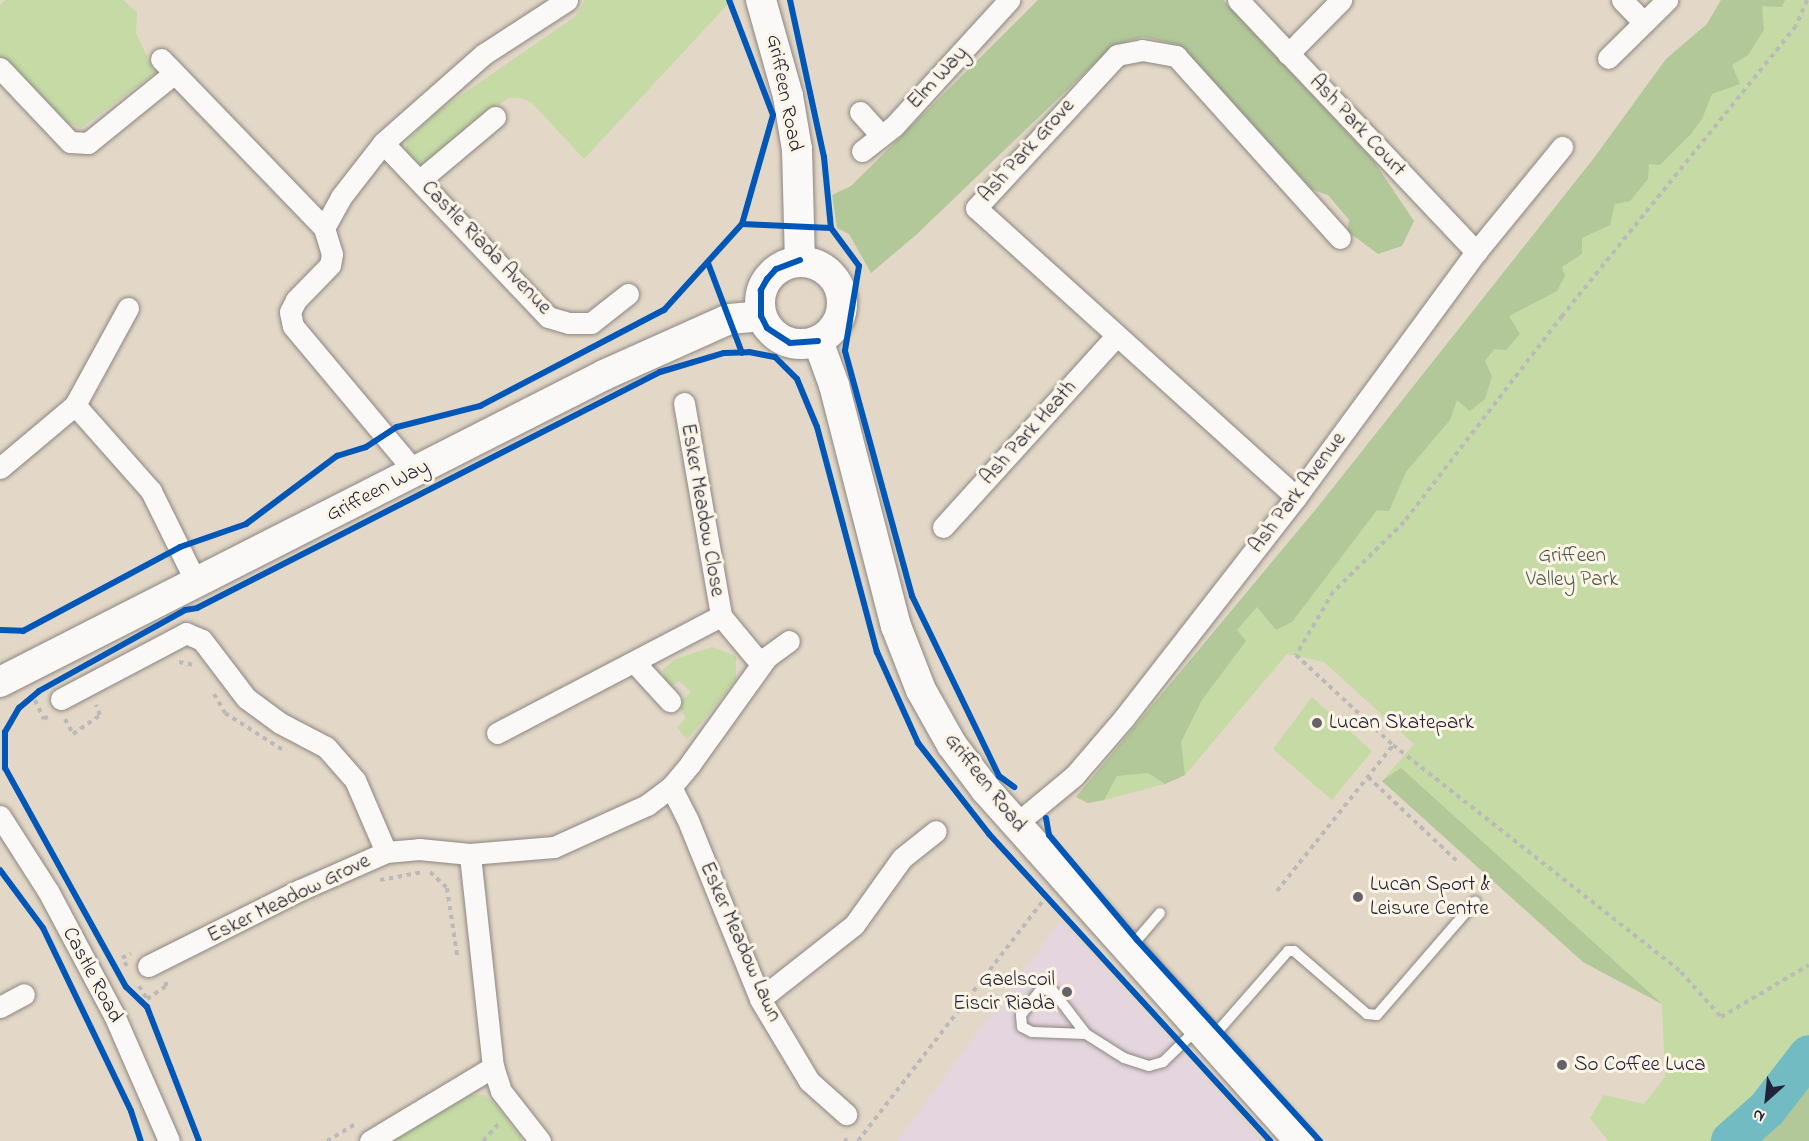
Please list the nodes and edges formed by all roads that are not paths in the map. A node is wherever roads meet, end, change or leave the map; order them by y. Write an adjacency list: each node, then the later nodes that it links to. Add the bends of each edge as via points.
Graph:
1 (567, 0): 15 (street, via 484,54)
2 (761, 0): 22 (street, Griffeen Road, via 788,96 797,149)
3 (1009, 0): 14 (street, Elm Way, via 894,126)
4 (1238, 0): 9 (street, Ash Park Court)
5 (1341, 0): 9 (street)
6 (1622, 0): 8 (street)
7 (1667, 0): 8 (street)
8 (1643, 22): 10 (street)
9 (1288, 54): 21 (street, Ash Park Court)
10 (1608, 58)
11 (0, 68): 19 (street, via 70,142 88,142 166,67)
12 (860, 112): 14 (street)
13 (495, 117): 18 (street)
14 (880, 134): 17 (street, Elm Way)
15 (383, 143): 18 (street, Castle Riada Avenue); 19 (street, via 341,197)
16 (1562, 147): 21 (street, Ash Park Avenue)
17 (862, 151)
18 (420, 180): 23 (street, Castle Riada Avenue, via 548,317 569,323 591,323)
19 (324, 228): 31 (street, via 332,254 330,265 296,300 290,312 293,326)
20 (1340, 238): 26 (street, Ash Park Grove, via 1176,56 1142,50 1117,55 976,208)
21 (1476, 252): 32 (street, Ash Park Avenue)
22 (800, 260): 25 (street, via 776,269 767,279 761,290); 27 (street, via 827,271 842,295 838,323)
23 (628, 294)
24 (128, 308): 29 (street)
25 (761, 316): 27 (street, via 767,328 790,343); 31 (street, Griffeen Way, via 729,319 670,344)
26 (1115, 338): 32 (street, Ash Park Grove); 33 (street, Ash Park Heath)
27 (818, 341): 45 (street, Griffeen Road, via 834,385 896,626 921,690 952,745)
28 (684, 403): 35 (street, Esker Meadow Close)
29 (75, 405): 30 (street); 34 (street, via 151,490)
30 (0, 468)
31 (415, 472): 34 (street, Griffeen Way)
32 (1296, 497): 45 (street, Ash Park Avenue, via 1074,776)
33 (943, 527)
34 (197, 584): 39 (street, Griffeen Way)
35 (721, 616): 37 (street, Esker Meadow Close); 38 (street, Esker Meadow Close)
36 (789, 641): 38 (street, Esker Meadow Grove)
37 (635, 663): 41 (street); 42 (street, Esker Meadow Close)
38 (761, 664): 43 (street, Esker Meadow Grove)
39 (0, 682)
40 (61, 699): 47 (street, via 186,633 202,640 246,698 280,723 326,747 348,772)
41 (670, 701)
42 (497, 733)
43 (671, 787): 48 (street, Esker Meadow Grove, via 647,805 603,828 554,847); 54 (street, Esker Meadow Lawn)
44 (0, 816): 60 (street, Castle Road, via 48,891 114,1015)
45 (1016, 824): 51 (street, Griffeen Road)
46 (936, 831): 54 (street, via 902,858 854,925)
47 (386, 852): 48 (street, Esker Meadow Grove, via 419,849); 52 (street, Esker Meadow Grove)
48 (470, 854): 58 (street)
49 (1475, 902): 56 (lane, via 1377,1015 1368,1014 1294,951 1288,951)
50 (1160, 913): 51 (lane)
51 (1128, 950): 56 (street, Griffeen Road)
52 (148, 966)
53 (24, 994): 55 (street)
54 (760, 999): 59 (street, Esker Meadow Lawn, via 809,1081)
55 (0, 1007)
56 (1205, 1033): 57 (lane, via 1163,1062 1149,1066 1124,1058); 63 (street, Griffeen Road)
57 (1086, 1034): 57 (lane, via 1032,1032 1022,1027 1021,1015 1041,989 1053,991)
58 (493, 1067): 61 (street); 62 (street, via 501,1091)
59 (846, 1114)
60 (169, 1141)
61 (370, 1141)
62 (540, 1141)
63 (1300, 1141)

